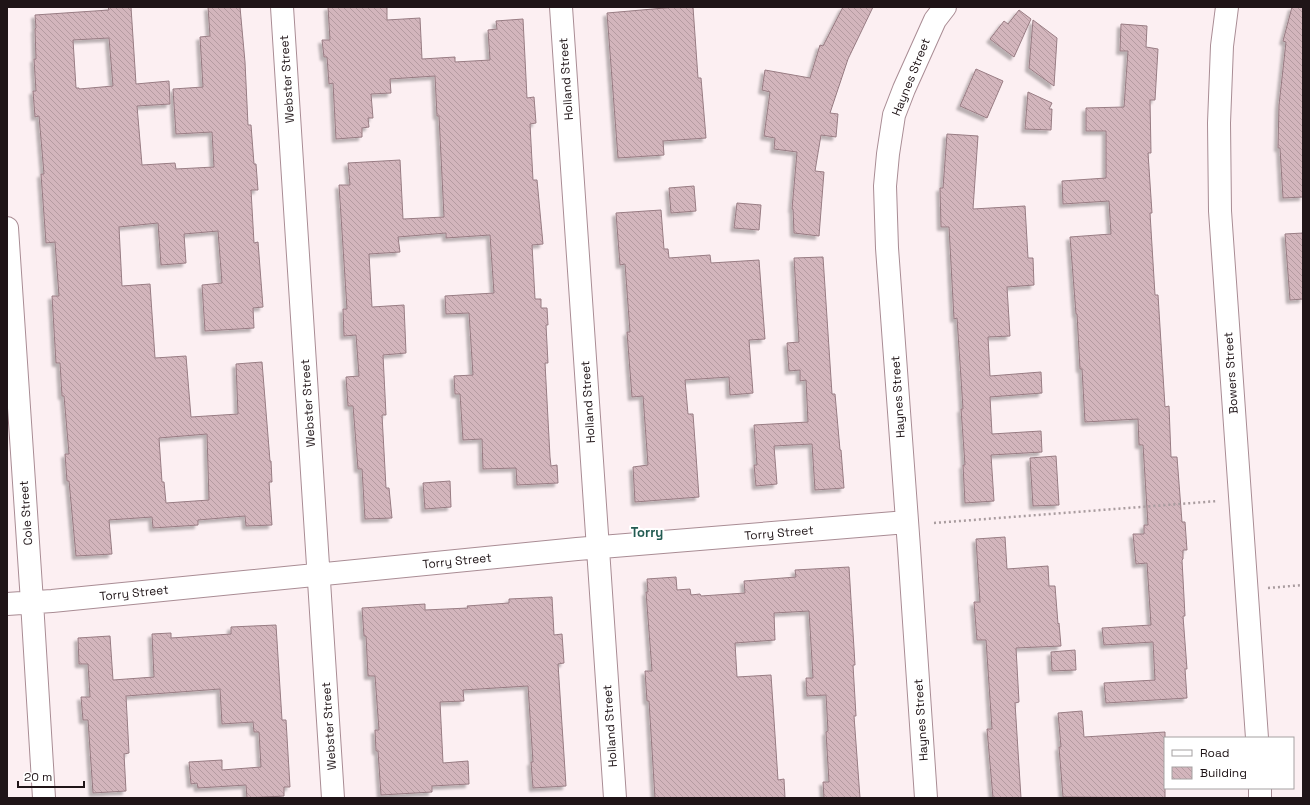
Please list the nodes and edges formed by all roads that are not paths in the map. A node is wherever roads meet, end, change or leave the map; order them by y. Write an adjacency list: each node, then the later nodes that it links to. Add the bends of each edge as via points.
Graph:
1 (282, 7): 8 (street, Webster Street)
2 (561, 7): 7 (street, Holland Street)
3 (945, 7): 6 (street, Haynes Street, via 932,27 894,115 885,186 887,248)
4 (1227, 7): 11 (street, Bowers Street, via 1222,46 1219,123 1220,211)
5 (7, 228): 9 (street, Cole Street)
6 (907, 522): 7 (street, Torry Street); 15 (street, Haynes Street)
7 (598, 548): 8 (street, Torry Street); 14 (street, Holland Street)
8 (319, 575): 9 (street, Torry Street); 13 (street, Webster Street)
9 (32, 602): 10 (street, Torry Street); 12 (street, Cole Street)
10 (7, 604)
11 (1256, 737)
12 (44, 798)
13 (333, 798)
14 (615, 798)
15 (926, 798)

